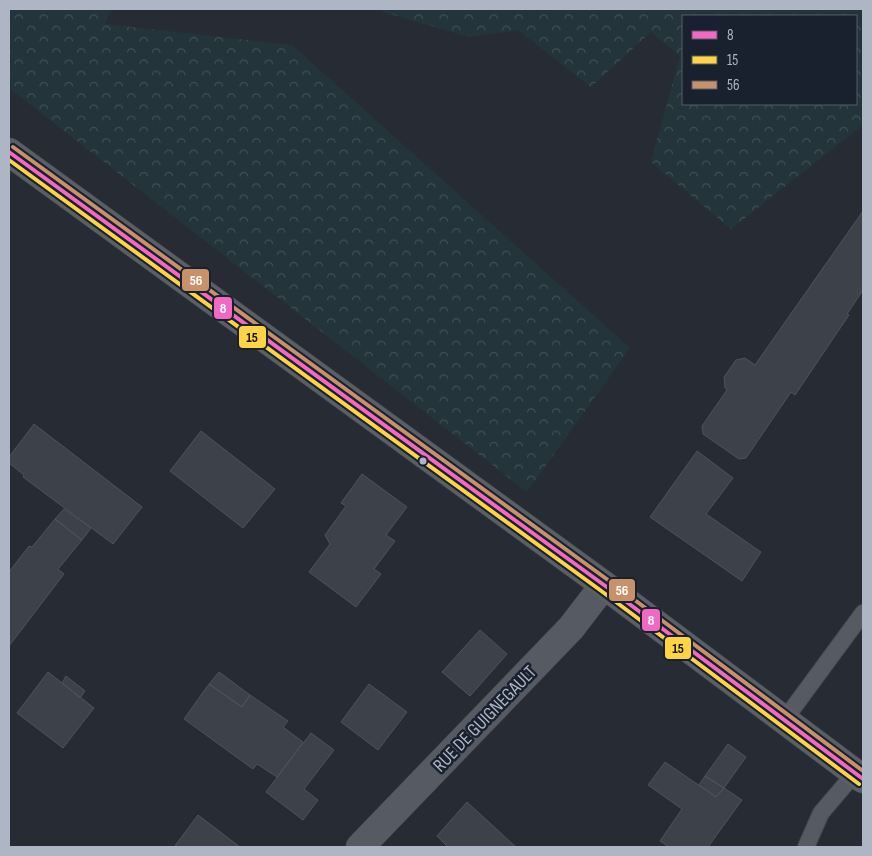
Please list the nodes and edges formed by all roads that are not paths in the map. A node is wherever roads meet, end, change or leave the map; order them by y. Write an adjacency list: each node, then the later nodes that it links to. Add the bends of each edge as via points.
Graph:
1 (9, 152): 2 (main road)
2 (604, 586): 4 (main road); 6 (street, RUE DE GUIGNEGAULT, via 570,628)
3 (863, 613): 4 (lane)
4 (785, 719): 5 (main road)
5 (859, 776): 7 (lane, via 821,813)
6 (360, 847)
7 (806, 847)

